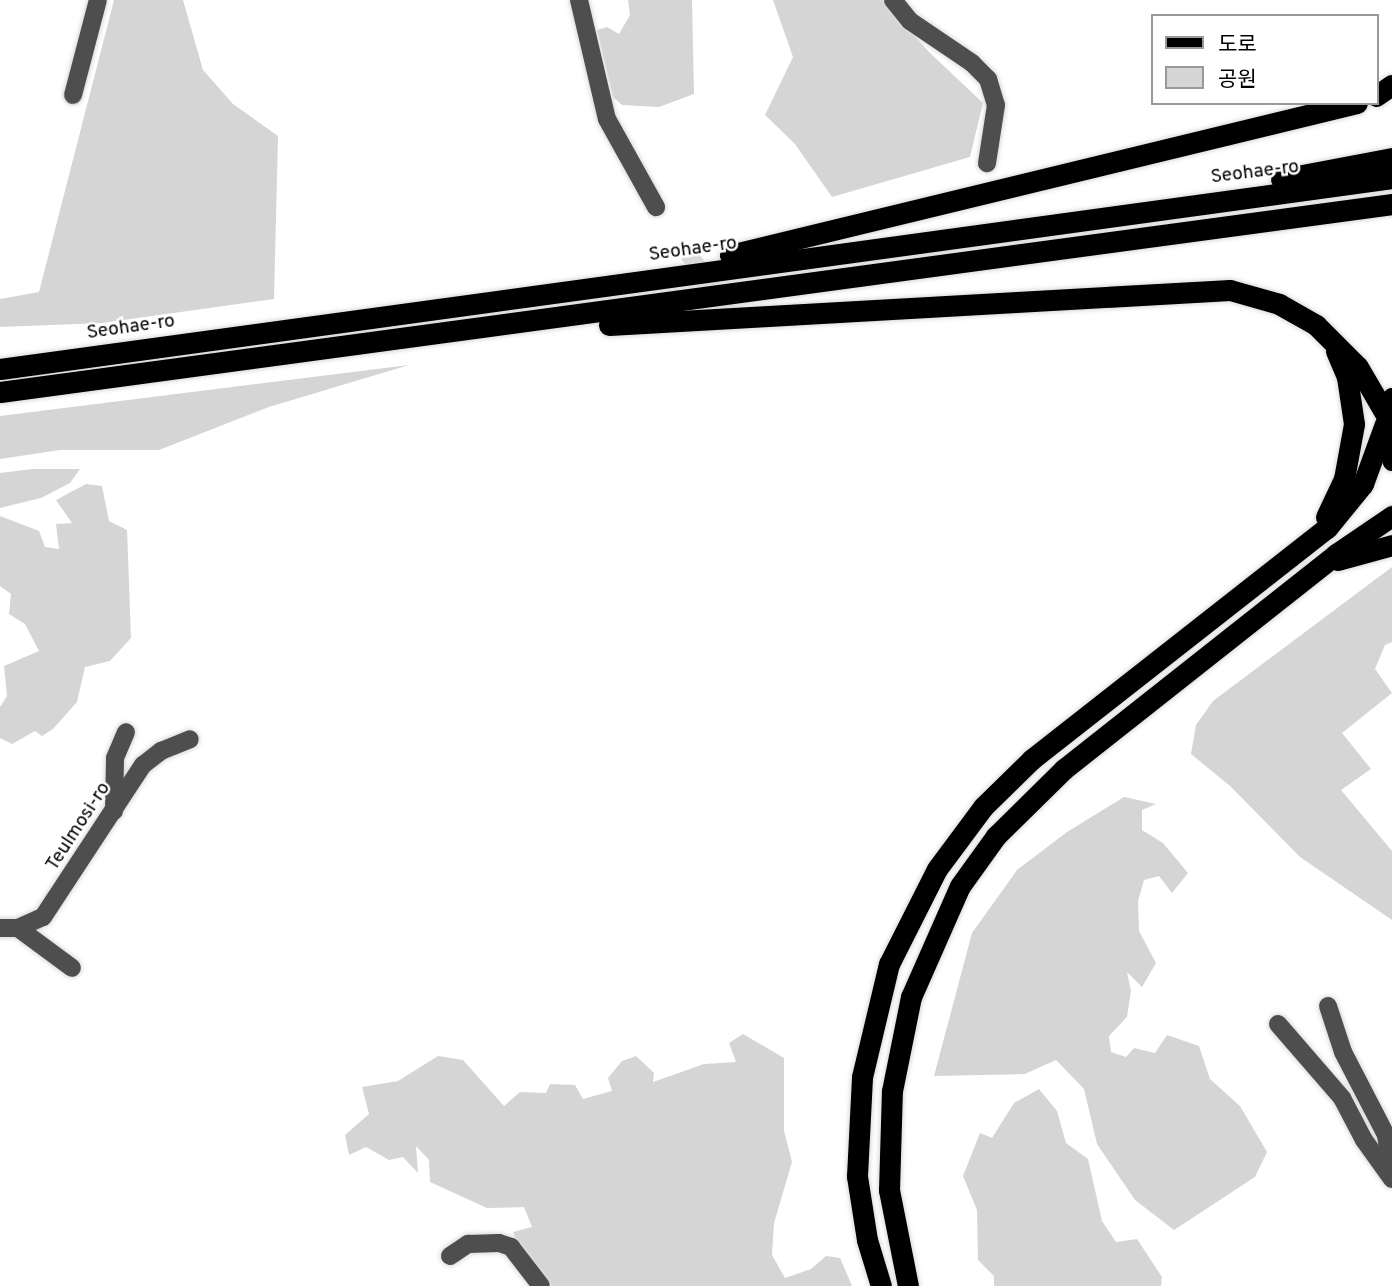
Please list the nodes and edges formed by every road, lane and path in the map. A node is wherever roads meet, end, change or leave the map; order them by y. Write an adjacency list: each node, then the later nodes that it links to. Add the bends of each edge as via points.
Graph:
1 (98, 0): 4 (street)
2 (579, 0): 10 (street, via 607,119)
3 (893, 0): 7 (street, via 910,21 988,79 996,105)
4 (73, 95)
5 (1349, 105): 12 (highway, via 764,248)
6 (1392, 158): 11 (highway)
7 (987, 163)
8 (1392, 178): 11 (highway, Seohae-ro)
9 (1392, 204): 14 (highway)
10 (656, 206)
11 (1064, 221): 12 (highway, Seohae-ro)
12 (529, 296): 15 (highway, Seohae-ro)
13 (1315, 324): 14 (highway, via 1269,300 1230,290 1200,289); 17 (highway, via 1358,367); 21 (highway, via 1336,352 1347,377 1354,425 1339,492)
14 (432, 337): 16 (highway)
15 (0, 367)
16 (0, 392)
17 (1388, 412): 18 (main road); 21 (highway, via 1358,492)
18 (1392, 462)
19 (1392, 516): 22 (highway)
20 (1392, 545): 22 (highway)
21 (1302, 549): 34 (highway, via 1032,759 983,807 937,869 890,964 862,1077 857,1176 867,1240)
22 (1317, 569): 35 (highway, via 1064,769 996,836 956,895 911,997 891,1091 889,1190)
23 (126, 732): 25 (street, via 115,758)
24 (190, 739): 25 (street, Teulmosi-ro, via 161,751 143,765)
25 (114, 811): 26 (street, Teulmosi-ro, via 43,917)
26 (9, 928): 27 (street)
27 (72, 968)
28 (1328, 1006): 30 (street, via 1343,1052 1386,1135)
29 (1278, 1024): 31 (street, via 1342,1098 1363,1140)
30 (1392, 1172)
31 (1392, 1179)
32 (450, 1255): 33 (street, via 468,1244 511,1247)
33 (541, 1286)
34 (881, 1286)
35 (908, 1286)

